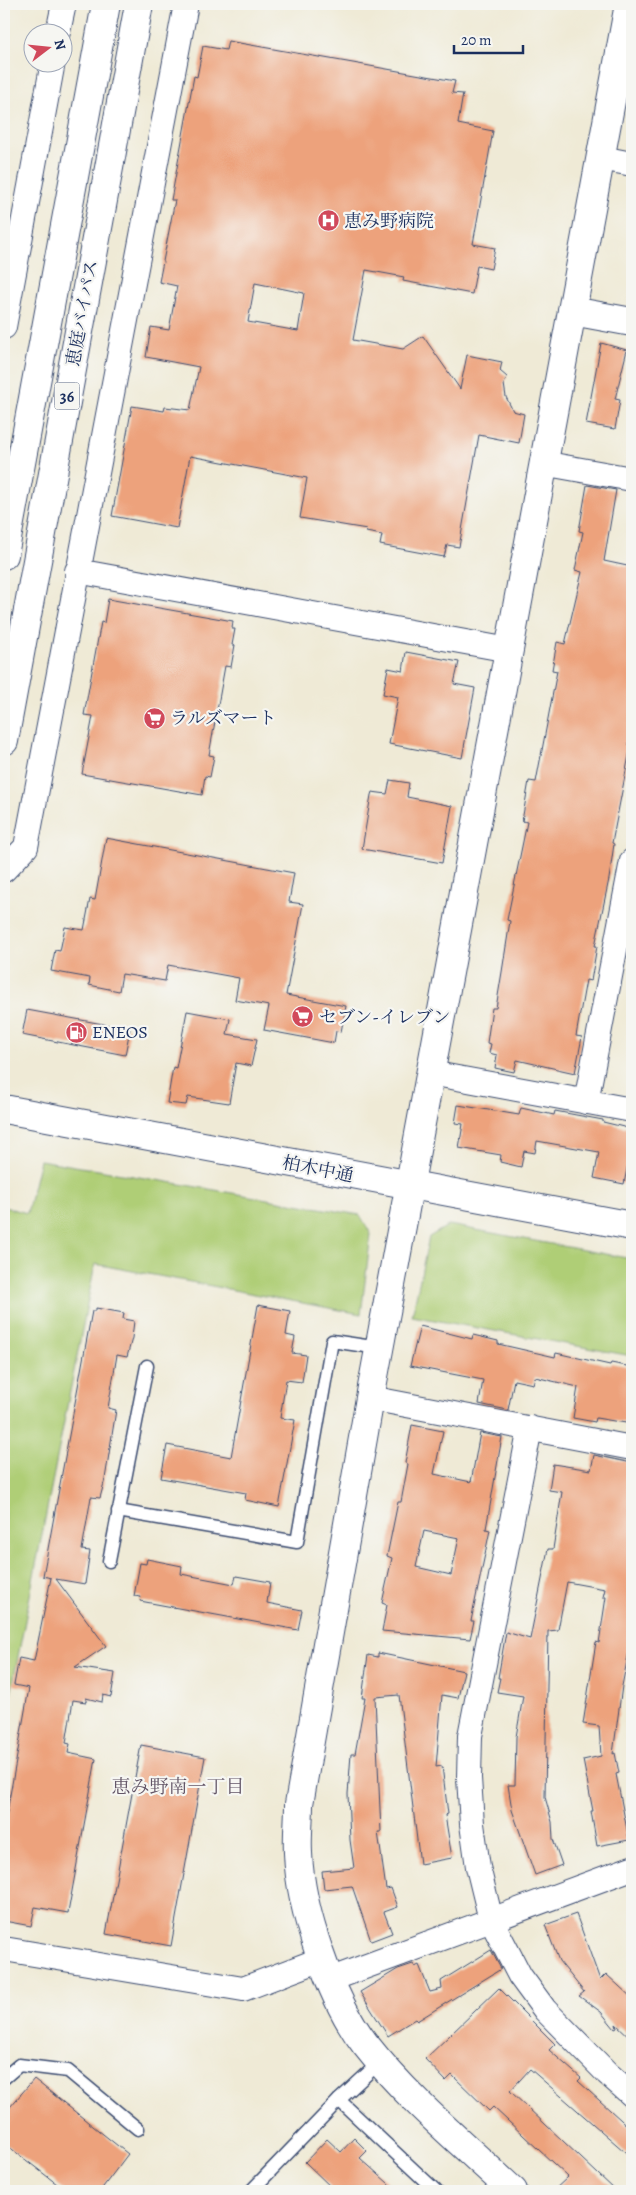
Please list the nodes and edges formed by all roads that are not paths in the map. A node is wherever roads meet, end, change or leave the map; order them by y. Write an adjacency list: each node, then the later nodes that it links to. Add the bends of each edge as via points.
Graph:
1 (64, 4): 6 (street)
2 (106, 4): 15 (main road, 恵庭バイパス / 36)
3 (139, 4): 18 (main road, 恵庭バイパス / 36)
4 (186, 4): 16 (street)
5 (629, 4): 8 (main road)
6 (60, 22)
7 (51, 72): 12 (street)
8 (600, 158): 9 (street); 10 (main road)
9 (632, 164)
10 (572, 311): 11 (main road); 13 (main road)
11 (632, 322)
12 (4, 327)
13 (542, 463): 14 (street); 17 (main road)
14 (632, 479)
15 (4, 555)
16 (77, 571): 17 (street); 20 (street, via 26,847)
17 (509, 650): 21 (main road)
18 (4, 741)
19 (632, 861): 22 (street)
20 (4, 870)
21 (430, 1073): 22 (street); 25 (main road)
22 (586, 1102): 24 (street)
23 (4, 1109): 25 (main road, 柏木中通)
24 (632, 1110)
25 (410, 1186): 26 (main road, 柏木中通); 27 (main road)
26 (632, 1226)
27 (379, 1348): 29 (main road); 32 (lane, via 332,1341 297,1542)
28 (147, 1366): 32 (lane)
29 (370, 1398): 30 (street); 37 (main road, via 300,1804 298,1854 307,1911)
30 (530, 1428): 31 (street); 35 (street, via 470,1736 468,1778 472,1824)
31 (632, 1448)
32 (118, 1512): 33 (lane)
33 (109, 1561)
34 (632, 1868): 35 (street)
35 (491, 1920): 37 (street); 40 (street, via 520,1976 545,2010)
36 (4, 1949): 37 (street, via 242,1989)
37 (326, 1970): 38 (main road, via 350,2022)
38 (380, 2062): 41 (lane); 45 (main road)
39 (4, 2078): 42 (lane, via 19,2065 68,2071)
40 (632, 2095)
41 (339, 2100): 43 (lane); 44 (lane)
42 (138, 2129)
43 (251, 2191)
44 (436, 2191)
45 (513, 2191)

